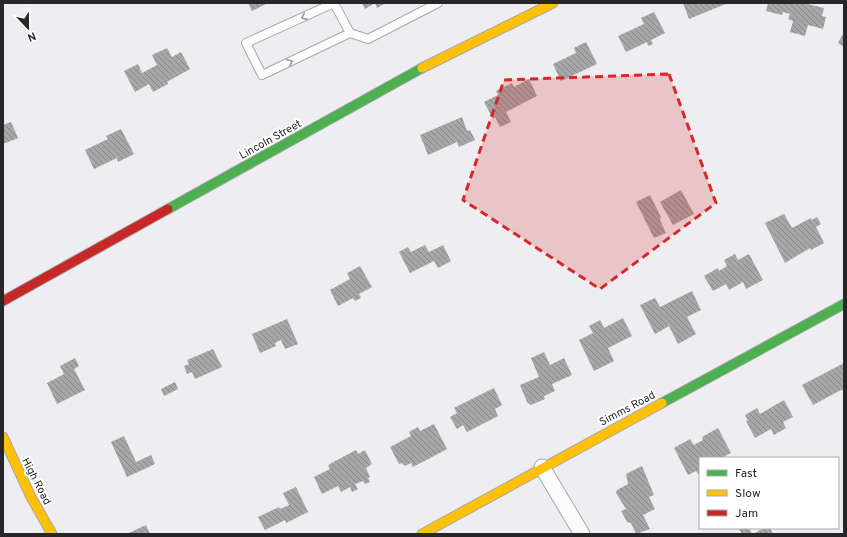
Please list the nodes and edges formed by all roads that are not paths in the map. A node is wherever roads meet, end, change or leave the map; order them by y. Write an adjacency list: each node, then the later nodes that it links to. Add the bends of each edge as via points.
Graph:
1 (438, 3): 3 (lane, via 368,39)
2 (553, 3): 4 (street, Lincoln Street, via 420,69)
3 (350, 34): 3 (lane, one-way to 3, via 334,3 246,43 262,75)
4 (3, 301)
5 (844, 304): 7 (street, Simms Road)
6 (3, 437): 8 (street, High Road, via 31,497)
7 (542, 467): 9 (street, Simms Road); 10 (street)
8 (52, 534)
9 (422, 534)
10 (582, 534)

